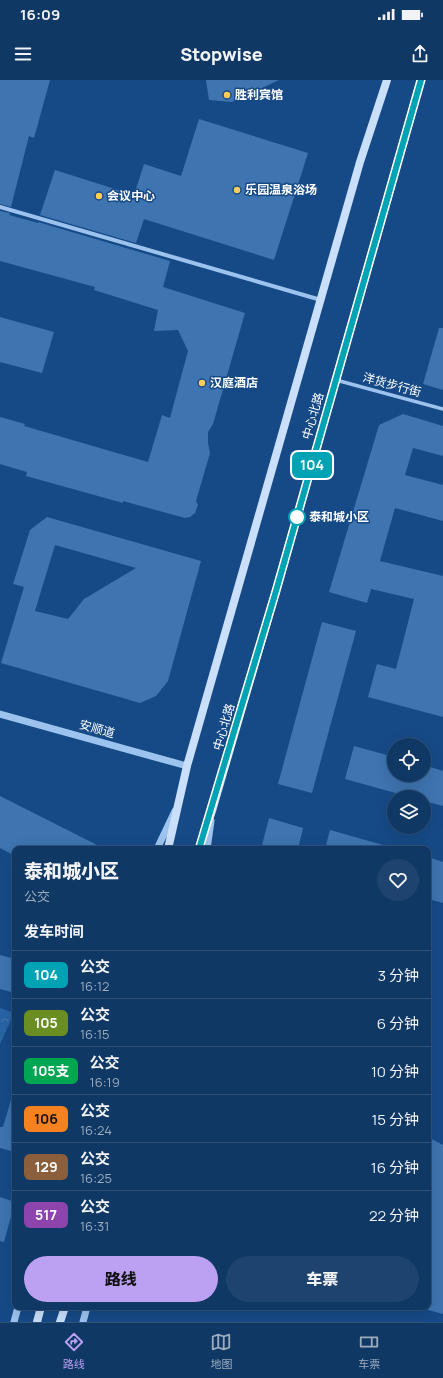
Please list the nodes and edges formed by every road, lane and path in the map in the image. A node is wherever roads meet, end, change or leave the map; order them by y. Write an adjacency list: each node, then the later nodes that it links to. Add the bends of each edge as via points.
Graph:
1 (387, 80): 4 (main road, 中心北路, via 360,162)
2 (421, 80): 5 (main road, 中心北路)
3 (0, 207): 4 (street)
4 (321, 300): 8 (main road, 中心北路)
5 (336, 380): 6 (street, 洋货步行街); 10 (main road, 中心北路)
6 (443, 409)
7 (0, 714): 8 (street, 安顺道)
8 (187, 766): 9 (main road, 中心北路)
9 (179, 802): 11 (street); 12 (main road, 中心北路)
10 (212, 811): 13 (main road, 中心北路); 14 (street)
11 (158, 846)
12 (169, 846)
13 (200, 846)
14 (207, 846)
15 (17, 1310): 19 (street)
16 (40, 1310): 20 (main road)
17 (64, 1310): 21 (main road)
18 (86, 1310): 22 (street)
19 (14, 1322)
20 (37, 1322)
21 (60, 1322)
22 (83, 1322)

